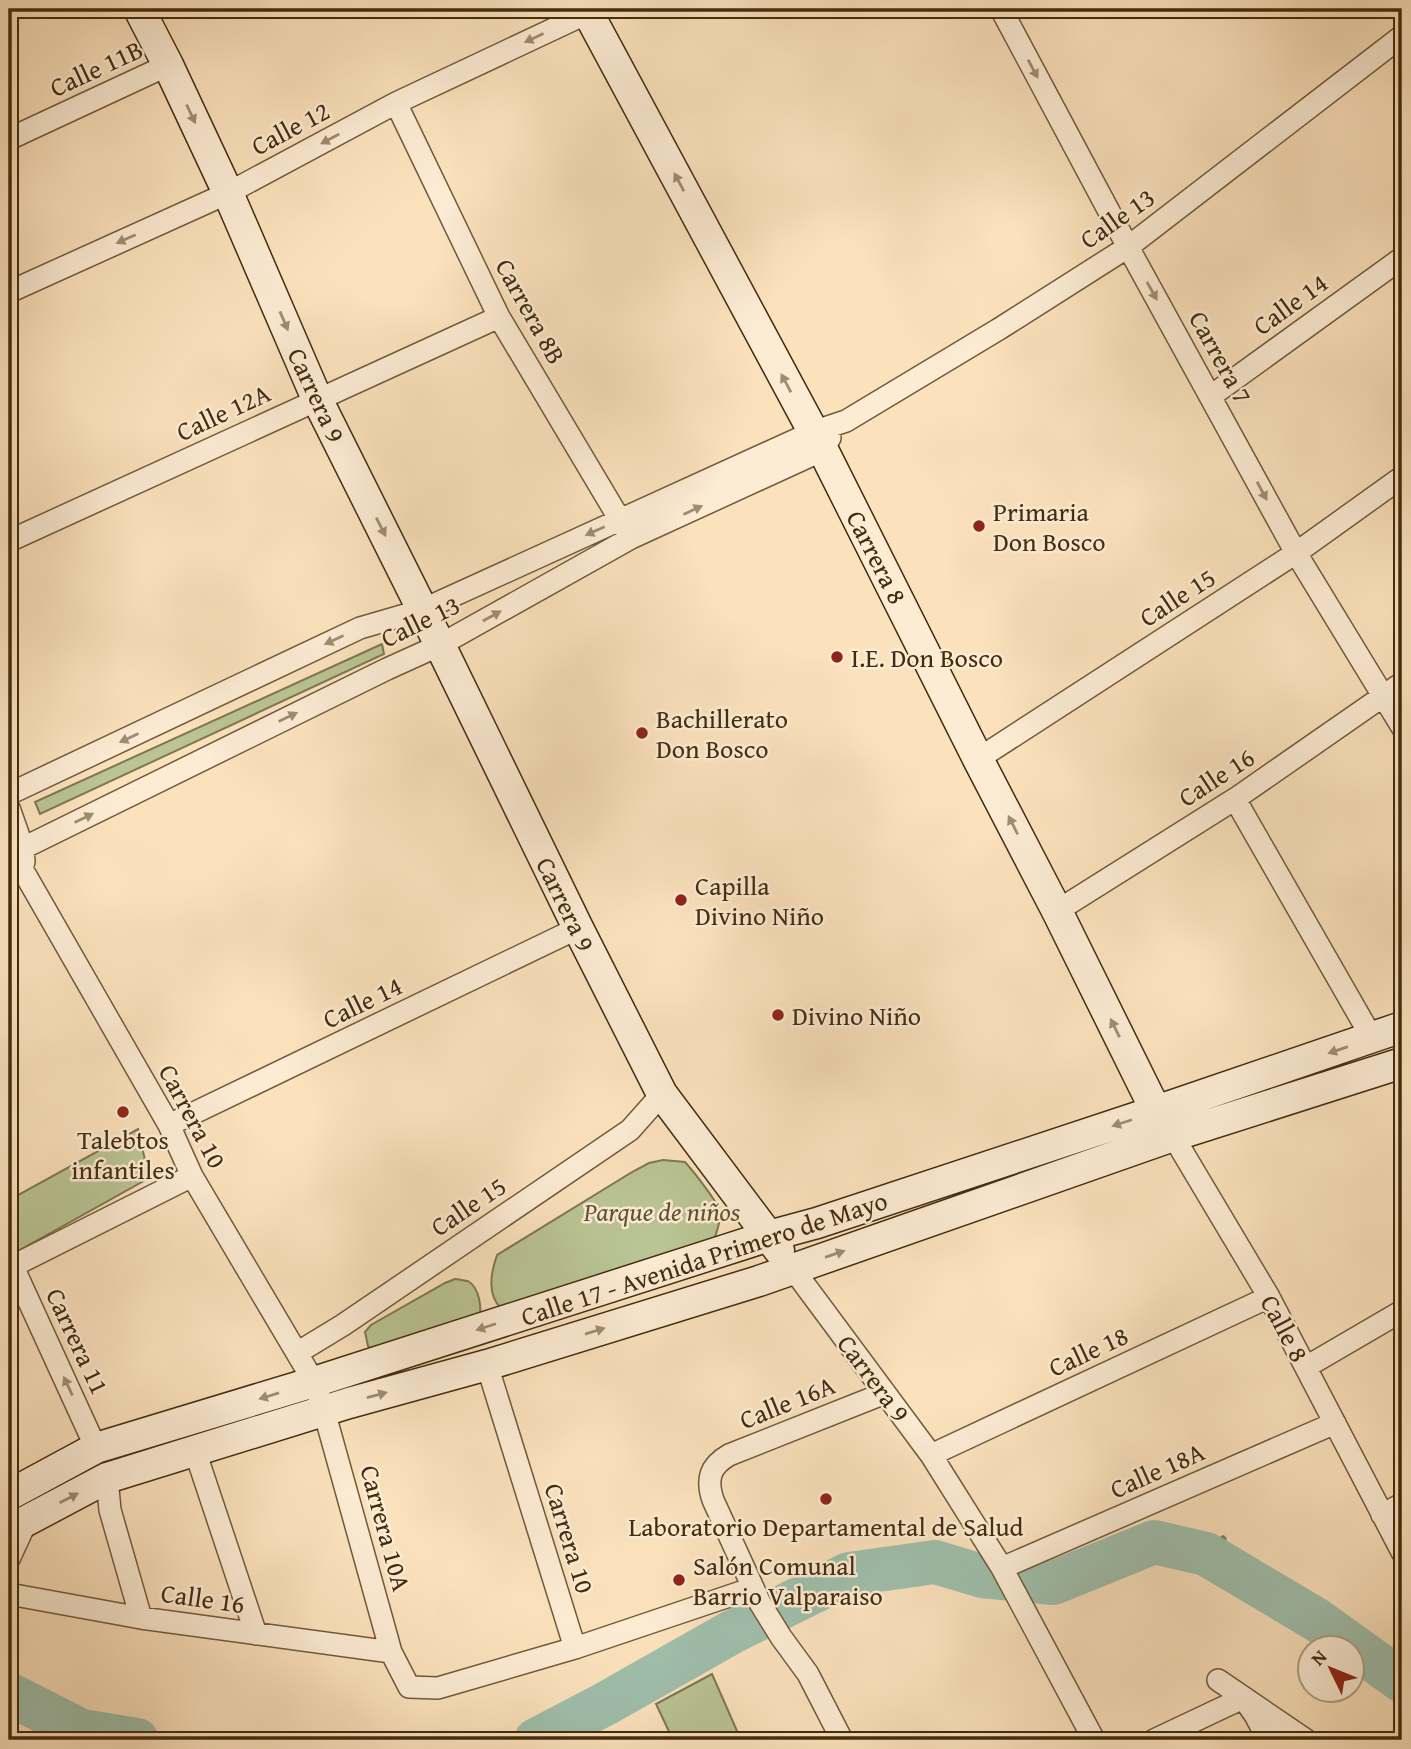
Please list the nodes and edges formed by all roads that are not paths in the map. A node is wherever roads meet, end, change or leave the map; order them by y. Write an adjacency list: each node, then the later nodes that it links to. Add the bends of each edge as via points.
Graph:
1 (139, 9): 5 (main road, Carrera 9)
2 (1001, 9): 9 (street, Carrera 7, one-way to 9)
3 (590, 10): 6 (street, Calle 12, one-way to 6); 15 (main road, Carrera 8, one-way to 3)
4 (1402, 36): 9 (street, Calle 13)
5 (168, 65): 7 (street, Calle 11B); 8 (main road, Carrera 9, one-way to 8)
6 (396, 103): 8 (street, Calle 12, one-way to 8); 12 (street, Carrera 8B)
7 (9, 139)
8 (228, 193): 11 (street, Calle 12, one-way to 11); 14 (main road, Carrera 9, one-way to 14)
9 (1128, 247): 13 (street, Carrera 7, one-way to 13); 15 (street, Calle 13)
10 (1402, 258): 13 (street, Calle 14)
11 (9, 292)
12 (499, 317): 14 (street, Calle 12A); 17 (street, Carrera 8B)
13 (1211, 396): 20 (street, Carrera 7, one-way to 20)
14 (317, 399): 19 (street, Calle 12A); 21 (main road, Carrera 9, one-way to 21)
15 (817, 440): 17 (street, Calle 13); 18 (street, Calle 13, one-way to 15, via 810,456); 26 (main road, Carrera 8)
16 (1402, 477): 20 (street, Calle 15)
17 (620, 519): 18 (street, Carrera 8B); 21 (street, Calle 13, one-way to 21)
18 (631, 538): 22 (street, Calle 13, one-way to 18)
19 (9, 541)
20 (1296, 553): 24 (street, Carrera 7); 26 (street, Calle 15)
21 (422, 610): 22 (main road, Carrera 9); 27 (street, Calle 13, one-way to 27, via 360,628)
22 (440, 645): 30 (street, Calle 13, one-way to 22); 32 (main road, Carrera 9)
23 (1402, 683): 24 (street, Calle 16)
24 (1383, 696): 25 (street, Carrera 7); 28 (street, Calle 16)
25 (1402, 727)
26 (978, 759): 31 (main road, Carrera 8, one-way to 26)
27 (9, 794)
28 (1235, 799): 31 (street, Calle 16); 34 (street)
29 (9, 808): 30 (street)
30 (16, 860): 38 (street, Carrera 10)
31 (1057, 911): 37 (main road, Carrera 8, one-way to 31)
32 (578, 928): 36 (main road, Carrera 9); 38 (street, Calle 14)
33 (1402, 1027): 34 (main road, Calle 17 - Avenida Primero de Mayo)
34 (1372, 1038): 37 (main road, Calle 17 - Avenida Primero de Mayo, one-way to 37)
35 (1402, 1063): 39 (main road, Calle 17 - Avenida Primero de Mayo)
36 (662, 1094): 41 (main road, Carrera 9); 46 (street, Calle 15, via 630,1130)
37 (1156, 1111): 39 (main road, Calle 8); 41 (main road, Calle 17 - Avenida Primero de Mayo, one-way to 41)
38 (169, 1125): 40 (street, Carrera 10)
39 (1173, 1136): 43 (main road, Calle 17 - Avenida Primero de Mayo, one-way to 39); 44 (street, Calle 8)
40 (192, 1176): 42 (street); 46 (street, Carrera 10)
41 (769, 1236): 43 (main road, Carrera 9); 49 (main road, Calle 17 - Avenida Primero de Mayo, one-way to 49)
42 (10, 1264): 53 (street, Carrera 11, one-way to 42)
43 (793, 1269): 47 (main road, Calle 17 - Avenida Primero de Mayo, one-way to 43); 50 (street, Carrera 9)
44 (1269, 1297): 48 (street, Calle 8); 55 (street, Calle 18)
45 (1402, 1311): 48 (street)
46 (297, 1353): 49 (street, Carrera 10)
47 (487, 1365): 51 (main road, Calle 17 - Avenida Primero de Mayo, one-way to 47); 68 (street, Carrera 10)
48 (1306, 1367): 52 (street, Calle 8)
49 (314, 1382): 51 (street, Carrera 10A); 53 (main road, Calle 17 - Avenida Primero de Mayo, one-way to 53)
50 (885, 1393): 55 (street, Carrera 9); 65 (street, Calle 16A, via 729,1455 713,1469 710,1490)
51 (324, 1411): 54 (main road, Calle 17 - Avenida Primero de Mayo); 69 (street, Carrera 10A)
52 (1335, 1423): 59 (street, Calle 8); 63 (street, Calle 18A)
53 (96, 1448): 57 (main road, Calle 17 - Avenida Primero de Mayo)
54 (195, 1451): 56 (main road, Calle 17 - Avenida Primero de Mayo); 67 (street)
55 (931, 1455): 63 (street, Carrera 9)
56 (107, 1478): 60 (main road, Calle 17 - Avenida Primero de Mayo, one-way to 56); 66 (street, via 110,1510)
57 (9, 1496)
58 (1402, 1504): 59 (street)
59 (1382, 1515): 61 (street, Calle 8)
60 (19, 1524): 62 (street)
61 (1402, 1552)
62 (9, 1559)
63 (1002, 1568): 73 (street, Carrera 9)
64 (9, 1594): 66 (street, Calle 16)
65 (757, 1595): 68 (street); 72 (street, via 808,1674)
66 (141, 1618): 67 (street, Calle 16)
67 (256, 1634): 69 (street, Calle 16)
68 (575, 1648): 69 (street, Carrera 10A, via 438,1688 409,1687)
69 (391, 1652)
70 (1218, 1680): 71 (street)
71 (1243, 1698): 74 (street); 75 (street); 76 (street)
72 (842, 1740)
73 (1094, 1740)
74 (1154, 1740)
75 (1268, 1740)
76 (1306, 1740)

